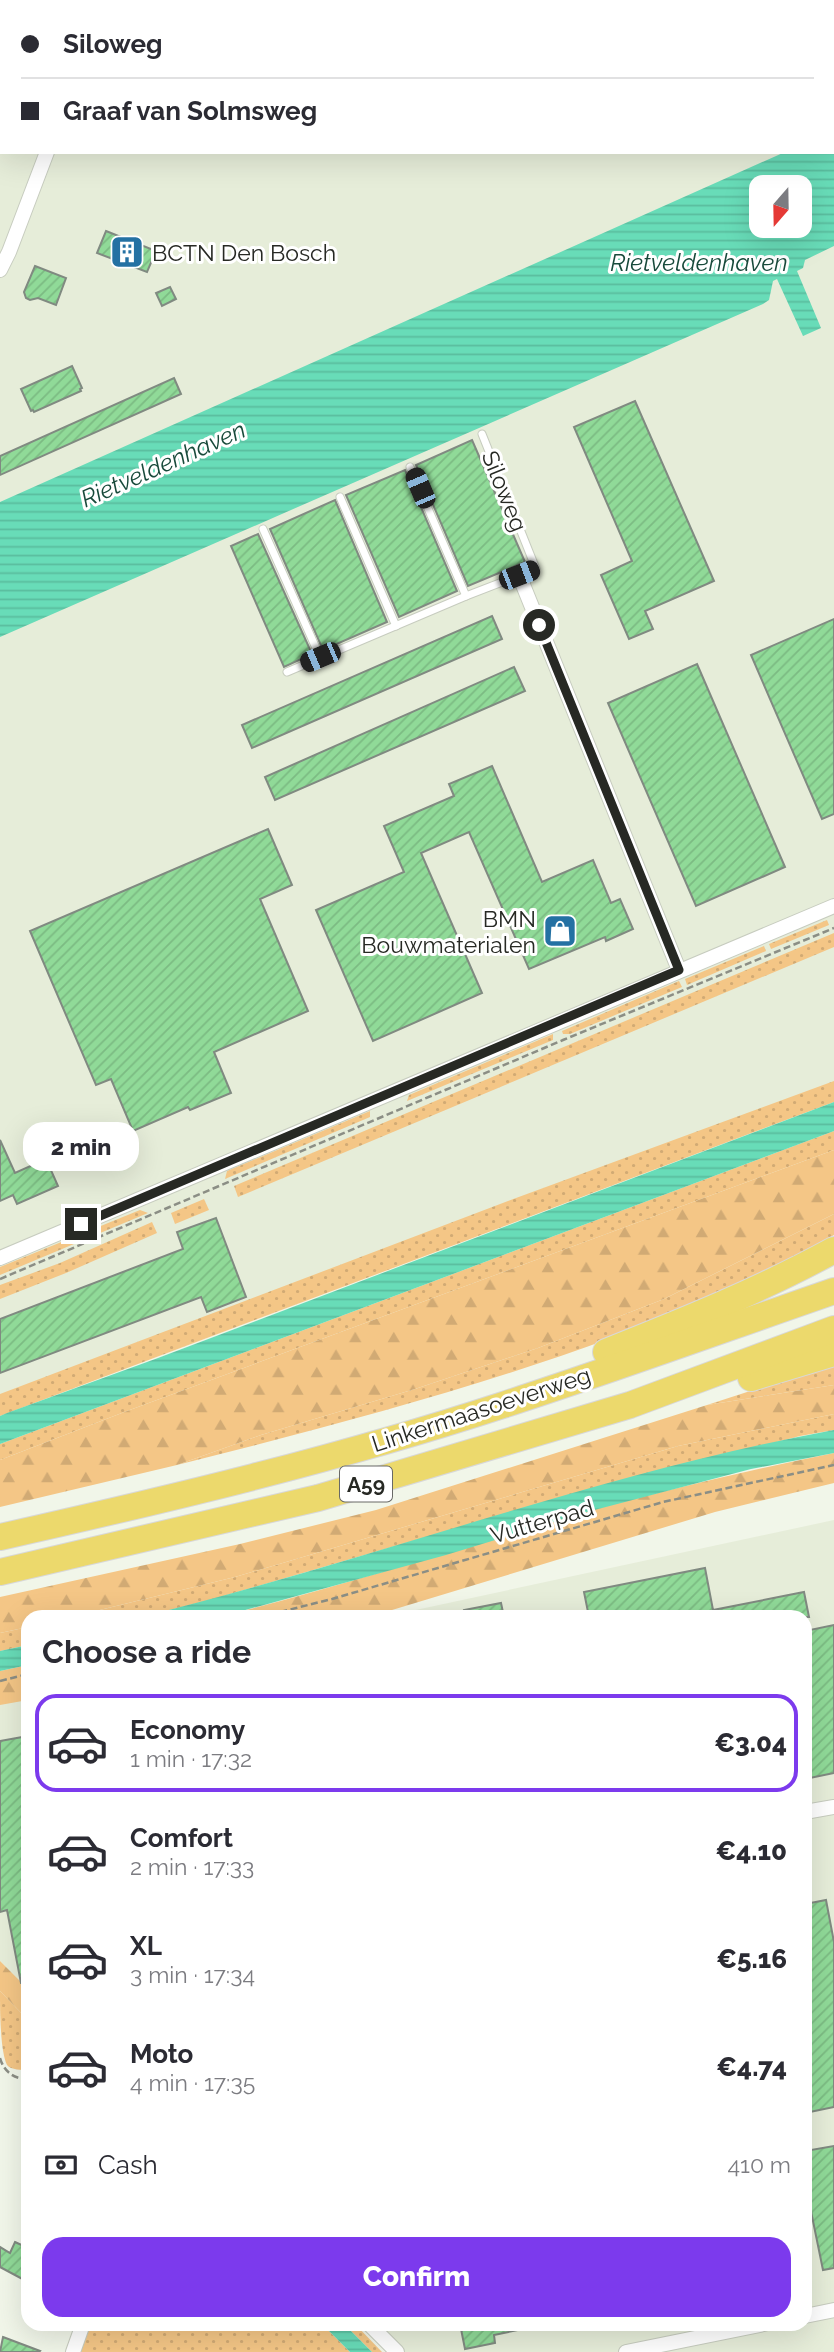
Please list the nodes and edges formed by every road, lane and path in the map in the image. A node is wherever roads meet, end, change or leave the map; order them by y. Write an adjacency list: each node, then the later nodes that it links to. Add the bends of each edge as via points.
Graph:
1 (46, 154): 2 (street)
2 (0, 270)
3 (482, 435): 7 (lane, Siloweg, via 536,569)
4 (410, 467): 8 (lane)
5 (340, 496): 9 (lane)
6 (263, 529): 10 (lane)
7 (519, 575): 8 (lane); 14 (street)
8 (466, 596): 9 (lane)
9 (396, 626): 10 (lane)
10 (320, 657): 11 (lane)
11 (287, 672)
12 (834, 906): 14 (street)
13 (834, 928): 17 (path)
14 (679, 970): 16 (street)
15 (834, 1250): 22 (highway, A59, via 687,1320 554,1372)
16 (0, 1258)
17 (0, 1279)
18 (834, 1291): 22 (highway, Linkermaasoeverweg / A59)
19 (834, 1329): 21 (highway, Linkermaasoeverweg / A59)
20 (834, 1353): 21 (highway, A59, via 699,1394)
21 (630, 1405): 25 (highway, Linkermaasoeverweg / A59, via 318,1498)
22 (501, 1406): 24 (highway, Linkermaasoeverweg / A59, via 308,1463)
23 (834, 1465): 26 (path, Vutterpad, via 663,1502)
24 (0, 1536)
25 (0, 1572)
26 (288, 1610)
27 (21, 1676): 28 (path)
28 (0, 1681)
29 (834, 1807): 30 (street)
30 (812, 1811)
31 (0, 2059): 32 (path, via 9,2074)
32 (21, 2079)
33 (834, 2310): 34 (street)
34 (812, 2315)
35 (80, 2331): 38 (street)
36 (376, 2331): 39 (street)
37 (730, 2331): 40 (street)
38 (73, 2352)
39 (397, 2352)
40 (626, 2352)

